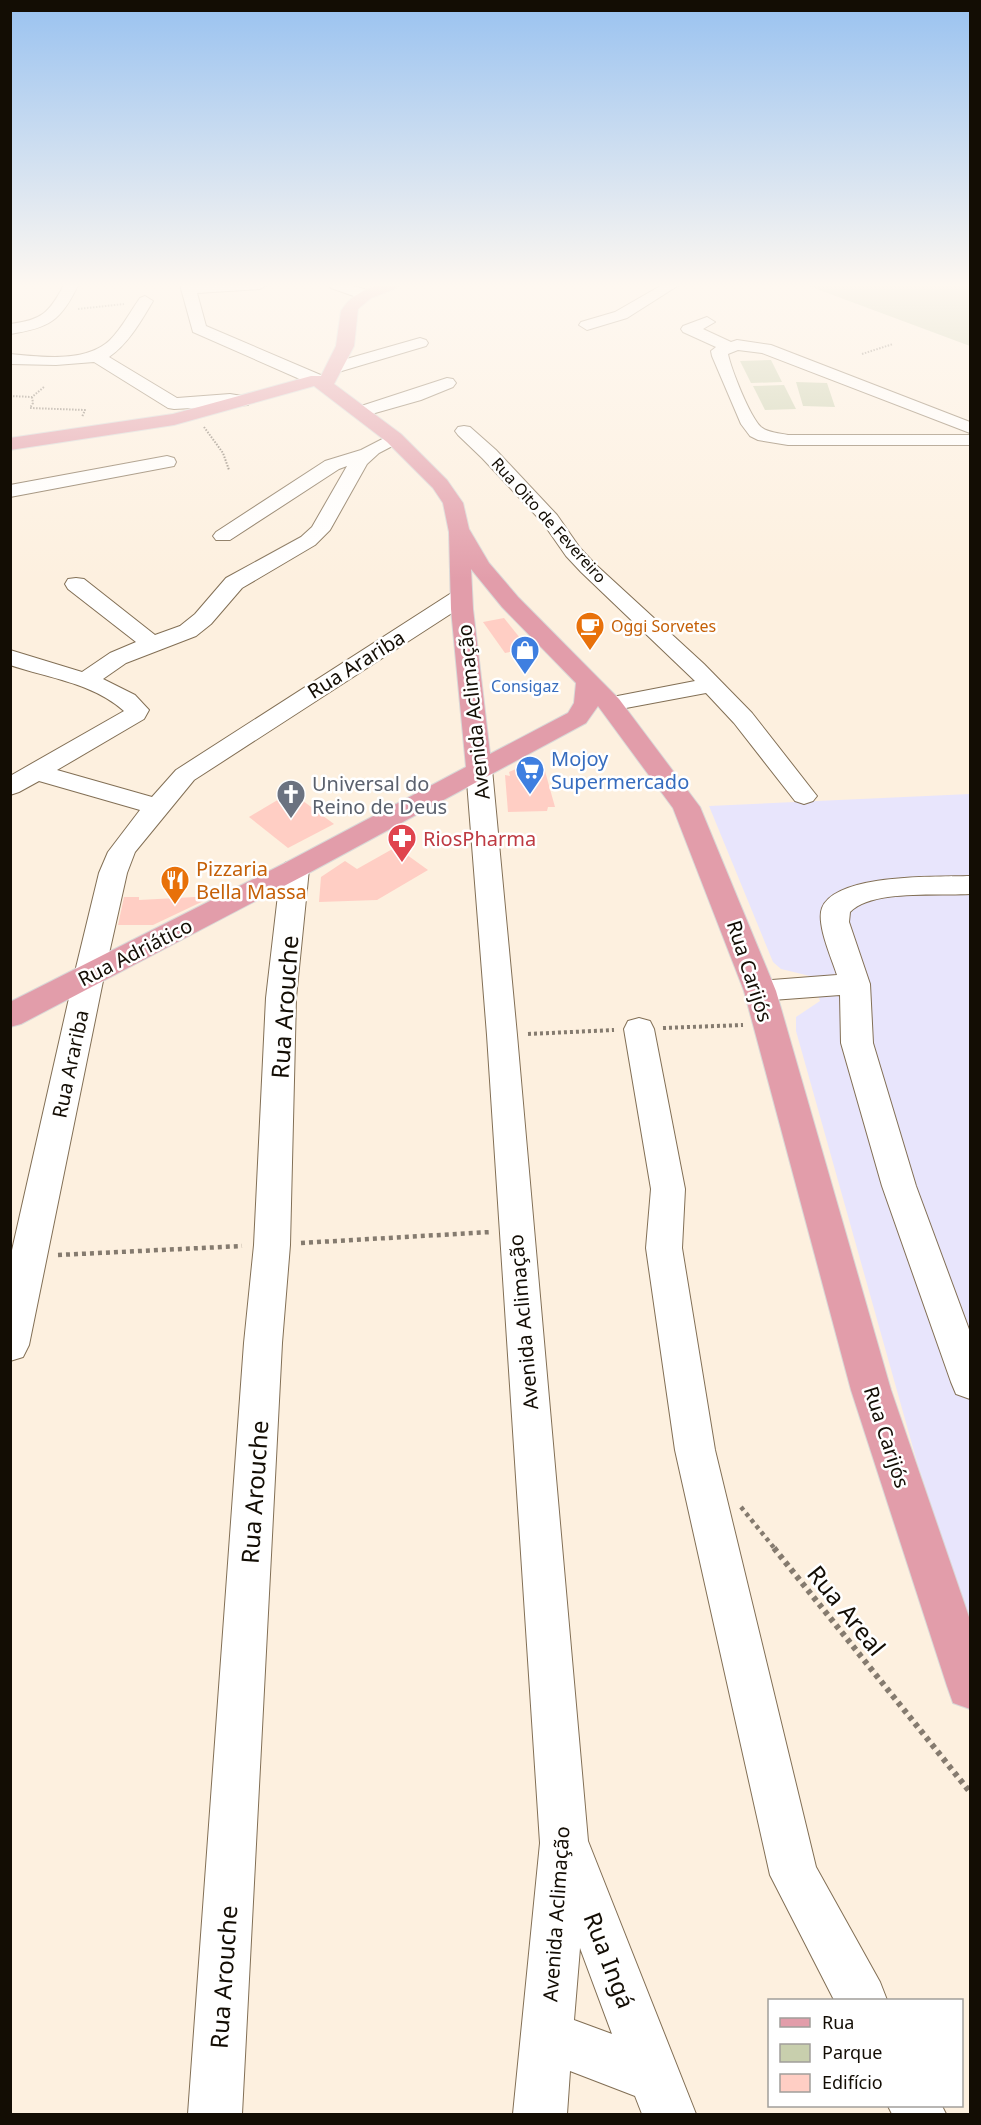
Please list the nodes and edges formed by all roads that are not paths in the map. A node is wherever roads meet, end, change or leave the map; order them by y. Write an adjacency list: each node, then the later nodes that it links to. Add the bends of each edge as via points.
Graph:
1 (141, 384): 7 (street, via 169,402)
2 (316, 384): 7 (main road)
3 (323, 384): 8 (main road, Rua Carijós)
4 (442, 384): 8 (street)
5 (732, 384): 13 (street, via 752,428 766,436 840,442)
6 (858, 384): 9 (street)
7 (242, 401): 14 (main road, via 195,414)
8 (361, 412): 11 (main road, Rua Carijós)
9 (963, 425): 13 (street)
10 (464, 431): 27 (street, Rua Oito de Fevereiro, via 550,519 588,568)
11 (394, 438): 15 (street); 18 (main road, Rua Carijós, via 447,493)
12 (970, 440): 13 (street)
13 (936, 442)
14 (10, 444)
15 (365, 454): 19 (street, via 332,465); 23 (street, via 320,530 308,542 234,583 188,631)
16 (167, 462): 17 (street)
17 (10, 491)
18 (458, 529): 21 (main road, Rua Carijós, via 480,566); 22 (main road, Avenida Aclimação)
19 (223, 536)
20 (76, 584): 23 (street)
21 (510, 602): 22 (main road); 26 (main road, Rua Carijós)
22 (461, 603): 31 (main road, Avenida Aclimação); 35 (street, Rua Arariba, via 206,759 185,775)
23 (152, 643): 25 (street, via 118,658)
24 (10, 657): 25 (street)
25 (85, 681): 32 (street, via 136,707 135,714)
26 (588, 682): 28 (main road, Rua Carijós); 29 (main road, via 587,703)
27 (711, 685): 28 (street); 34 (street, Rua Oito de Fevereiro, via 743,718)
28 (610, 704): 30 (main road, Rua Carijós)
29 (577, 718): 30 (main road, via 604,720); 31 (main road, Rua Adriático)
30 (634, 734): 40 (main road, Rua Carijós, via 686,807)
31 (479, 769): 36 (main road, Rua Adriático); 46 (street, Avenida Aclimação)
32 (36, 772): 33 (street); 35 (street)
33 (10, 787)
34 (804, 796)
35 (157, 807): 38 (street, Rua Arariba, via 122,852 113,873)
36 (295, 869): 38 (main road, Rua Adriático); 50 (street, Rua Arouche, via 281,998 272,1245)
37 (970, 885): 39 (street, via 880,890 844,900 836,909 835,922)
38 (89, 976): 41 (main road, Rua Adriático); 43 (street, Rua Arariba)
39 (855, 984): 40 (street); 44 (street, via 857,1043 899,1186)
40 (760, 991): 45 (main road, Rua Carijós, via 871,1390)
41 (10, 1016)
42 (639, 1029): 47 (street, via 668,1189 664,1248 695,1450 794,1875)
43 (10, 1345)
44 (967, 1363)
45 (970, 1686)
46 (564, 1844): 48 (street, Avenida Aclimação); 49 (street, Rua Ingá)
47 (861, 1999)
48 (548, 2036): 49 (street, Rua Ingá); 51 (street, Avenida Aclimação)
49 (662, 2096)
50 (215, 2115)
51 (540, 2115)

